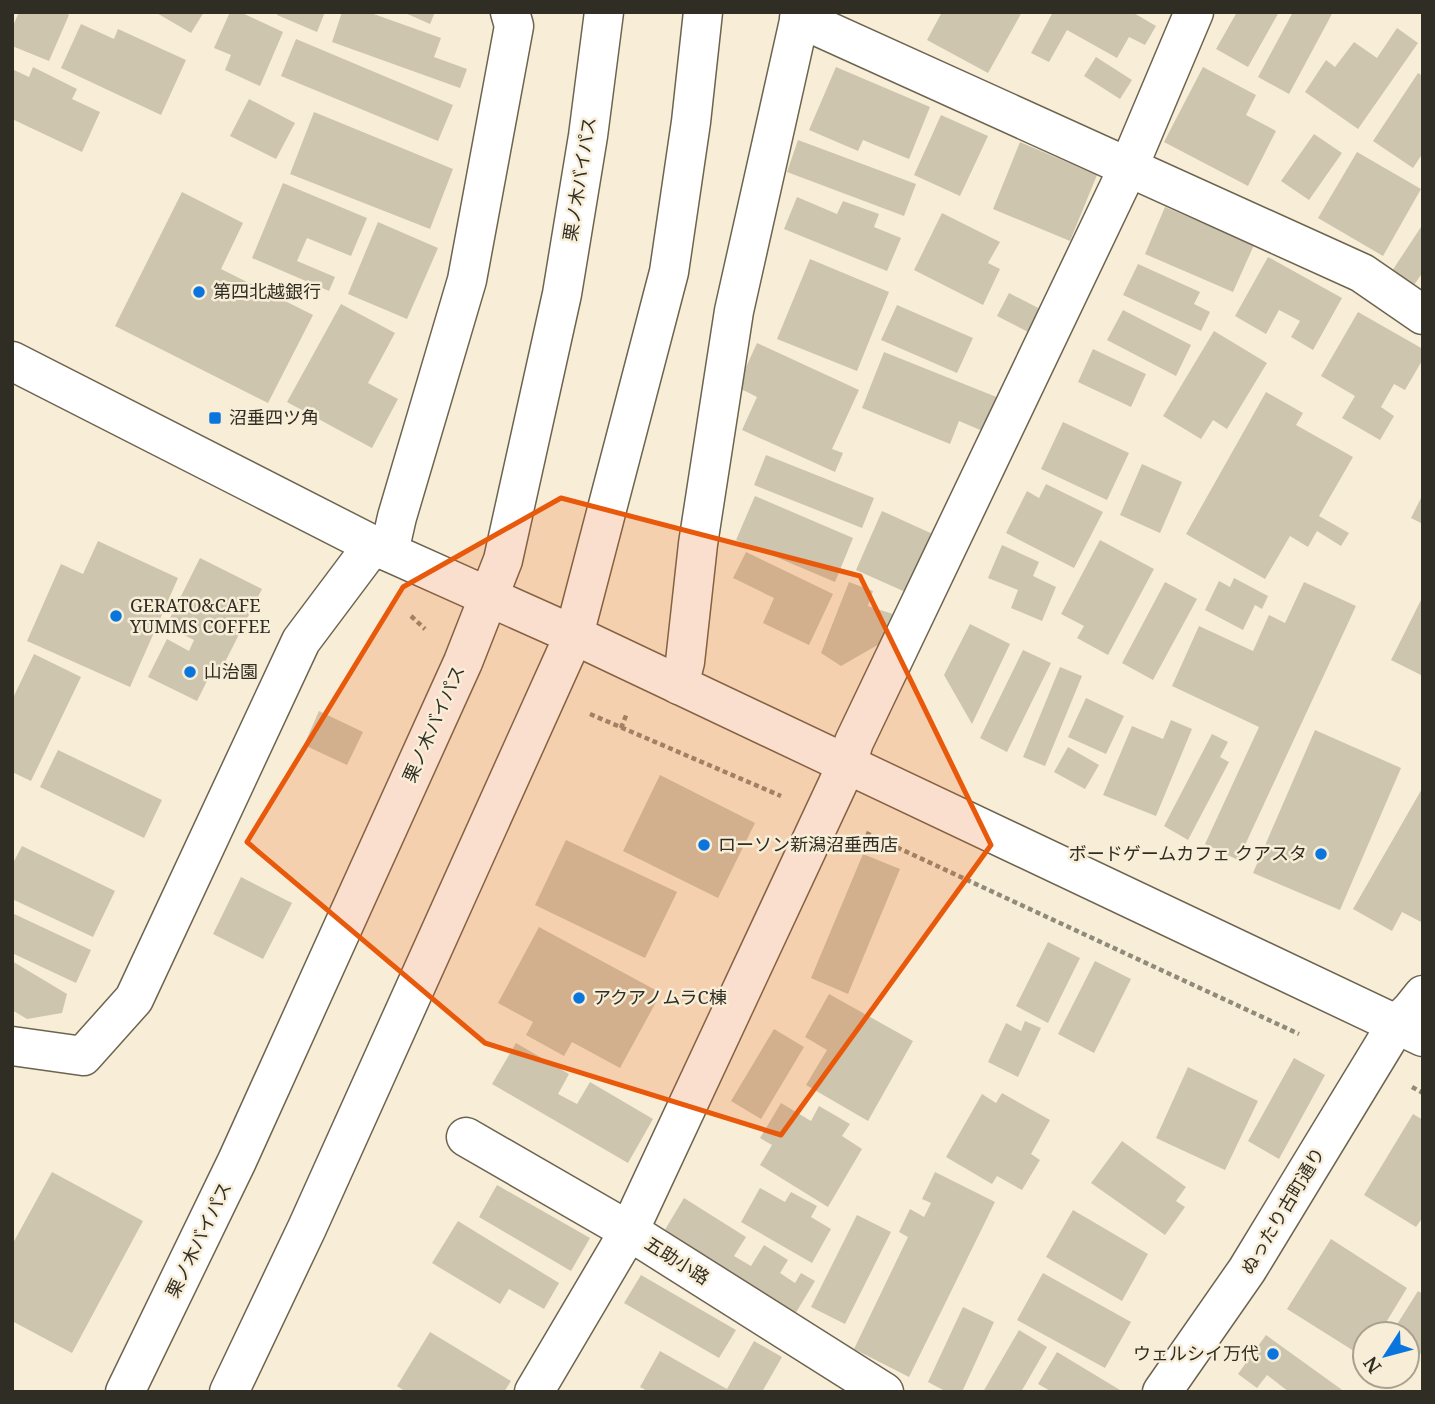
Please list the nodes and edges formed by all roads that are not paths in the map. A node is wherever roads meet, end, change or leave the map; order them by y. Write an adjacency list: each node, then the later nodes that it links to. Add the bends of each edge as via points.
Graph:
1 (510, 12): 9 (street, via 514,26 467,280 397,517)
2 (604, 12): 10 (street, 栗ノ木バイパス, via 562,294 503,560)
3 (703, 12): 11 (street, via 669,272)
4 (1194, 12): 6 (street)
5 (800, 15): 6 (street); 12 (street, via 734,311)
6 (1129, 166): 7 (street, via 1362,272); 13 (street)
7 (1423, 315)
8 (12, 361): 9 (street)
9 (381, 549): 10 (street); 16 (street, via 301,641 134,999 83,1056)
10 (490, 598): 11 (street); 19 (street, 栗ノ木バイパス, via 237,1161)
11 (574, 635): 12 (street); 20 (street)
12 (679, 685): 13 (street)
13 (847, 764): 15 (street); 18 (street)
14 (1423, 995): 15 (street, ぬったり古町通り, via 1411,1010)
15 (1409, 1031): 23 (street, ぬったり古町通り, via 1370,1067 1247,1270)
16 (12, 1046)
17 (466, 1137): 18 (street, 五助小路)
18 (629, 1231): 21 (street); 22 (street, 五助小路)
19 (125, 1392)
20 (229, 1392)
21 (534, 1392)
22 (884, 1392)
23 (1162, 1392)

